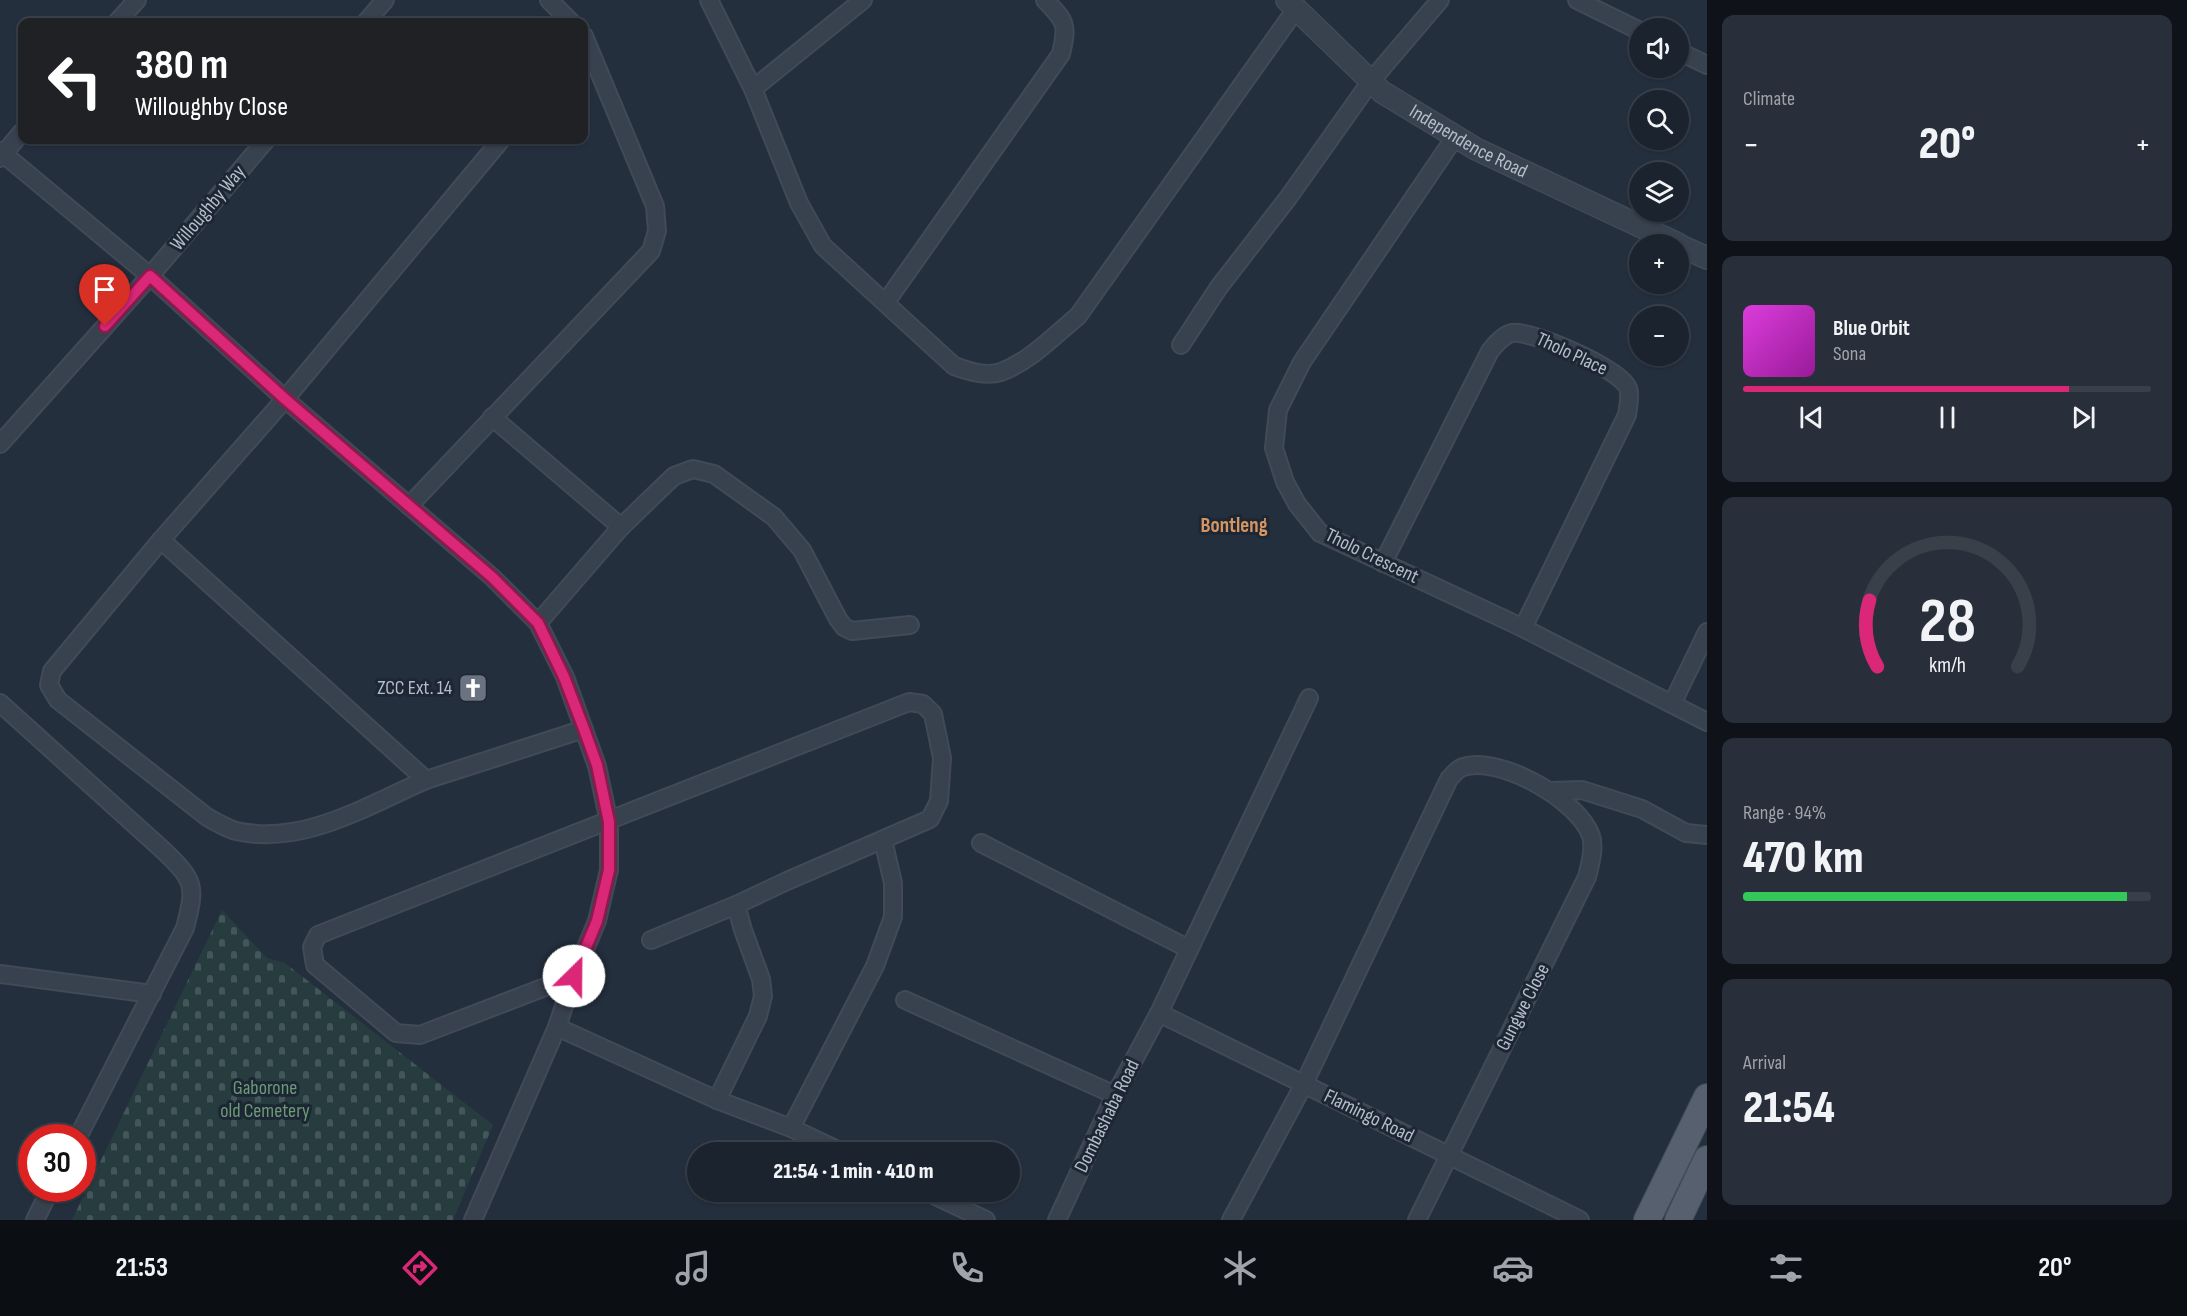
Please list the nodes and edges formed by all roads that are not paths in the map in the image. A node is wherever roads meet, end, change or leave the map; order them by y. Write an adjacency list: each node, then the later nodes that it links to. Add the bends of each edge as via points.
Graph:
1 (137, 0): 10 (street)
2 (385, 0): 11 (street)
3 (549, 0): 12 (street)
4 (709, 0): 18 (street)
5 (862, 0): 18 (street)
6 (1045, 0): 28 (street, via 1063,19 1061,54)
7 (1440, 0): 17 (street)
8 (1576, 0): 13 (street)
9 (1291, 4): 17 (street, Independence Road); 28 (street, via 1078,316 1038,351 999,373 974,373 954,366)
10 (121, 18)
11 (369, 18)
12 (567, 18)
13 (1629, 26)
14 (588, 47): 31 (street, via 655,206 657,231 651,251)
15 (1689, 56): 16 (street)
16 (1707, 65)
17 (1371, 81): 20 (street, Independence Road, via 1382,92); 29 (street)
18 (753, 89): 28 (street, via 799,203 823,246)
19 (18, 136): 23 (street)
20 (1455, 137): 24 (street, Independence Road); 36 (street, Tholo Crescent, via 1302,362 1278,410 1274,448 1297,504 1320,533)
21 (263, 144): 27 (street, Willoughby Way)
22 (498, 144): 30 (street)
23 (1, 154): 27 (street)
24 (1655, 234)
25 (1689, 250): 26 (street, Independence Road)
26 (1707, 258)
27 (150, 276): 30 (street); 32 (street, Willoughby Way)
28 (886, 302)
29 (1180, 345)
30 (285, 399): 33 (street); 35 (street)
31 (492, 417): 33 (street); 34 (street)
32 (0, 444)
33 (409, 506): 37 (street, via 492,577)
34 (621, 527): 37 (street); 38 (street, via 674,476 693,469 714,474 774,517 802,549 844,627 852,631)
35 (161, 540): 46 (street); 46 (street, via 52,671 49,685 58,700 207,817 234,830 261,834 293,832 333,823)
36 (1383, 563): 39 (street, Tholo Crescent); 39 (street, Tholo Place, via 1497,342 1508,334 1522,333 1591,360 1621,378 1628,388 1627,415)
37 (538, 623): 45 (street)
38 (910, 625)
39 (1523, 628): 43 (street, Tholo Crescent)
40 (1707, 632): 43 (street)
41 (1309, 698): 54 (street, Dombashaba Road)
42 (0, 703): 57 (street, via 184,870 192,887 190,911)
43 (1672, 704): 44 (street, Tholo Crescent)
44 (1707, 722)
45 (584, 729): 46 (street); 48 (street, via 597,765)
46 (426, 780)
47 (1550, 791): 49 (street, via 1582,790 1642,810 1686,833); 61 (street, via 1524,776 1480,764 1461,767 1449,779); 68 (street, Gungwe Close, via 1578,815 1591,836 1587,877)
48 (609, 822): 50 (street, via 909,702 923,704 933,714 942,758 939,801 930,819); 56 (street, via 609,870 597,921); 56 (street, via 318,935 312,947 315,965 396,1033 411,1036)
49 (1707, 835)
50 (883, 840): 52 (street); 66 (street, via 893,883 893,917 875,966)
51 (981, 843): 54 (street)
52 (736, 905): 53 (street); 64 (street, via 763,996 758,1016)
53 (651, 940)
54 (1190, 949): 59 (street, Dombashaba Road)
55 (0, 974): 57 (street)
56 (574, 976): 60 (street)
57 (152, 994): 65 (street)
58 (905, 1000): 62 (street)
59 (1159, 1013): 61 (street, Flamingo Road); 62 (street, Dombashaba Road)
60 (557, 1027): 64 (street); 73 (street)
61 (1304, 1084): 68 (street, Flamingo Road); 76 (street)
62 (1115, 1095): 75 (street, Dombashaba Road)
63 (1707, 1097): 79 (main road)
64 (717, 1100): 66 (street)
65 (85, 1124)
66 (791, 1128): 67 (street)
67 (821, 1142)
68 (1448, 1155): 77 (street, Gungwe Close); 78 (street, Flamingo Road)
69 (1707, 1159): 80 (main road)
70 (44, 1202): 72 (street)
71 (948, 1202): 74 (street)
72 (35, 1220)
73 (473, 1220)
74 (986, 1220)
75 (1057, 1220)
76 (1231, 1220)
77 (1417, 1220)
78 (1580, 1220)
79 (1647, 1220)
80 (1678, 1220)

